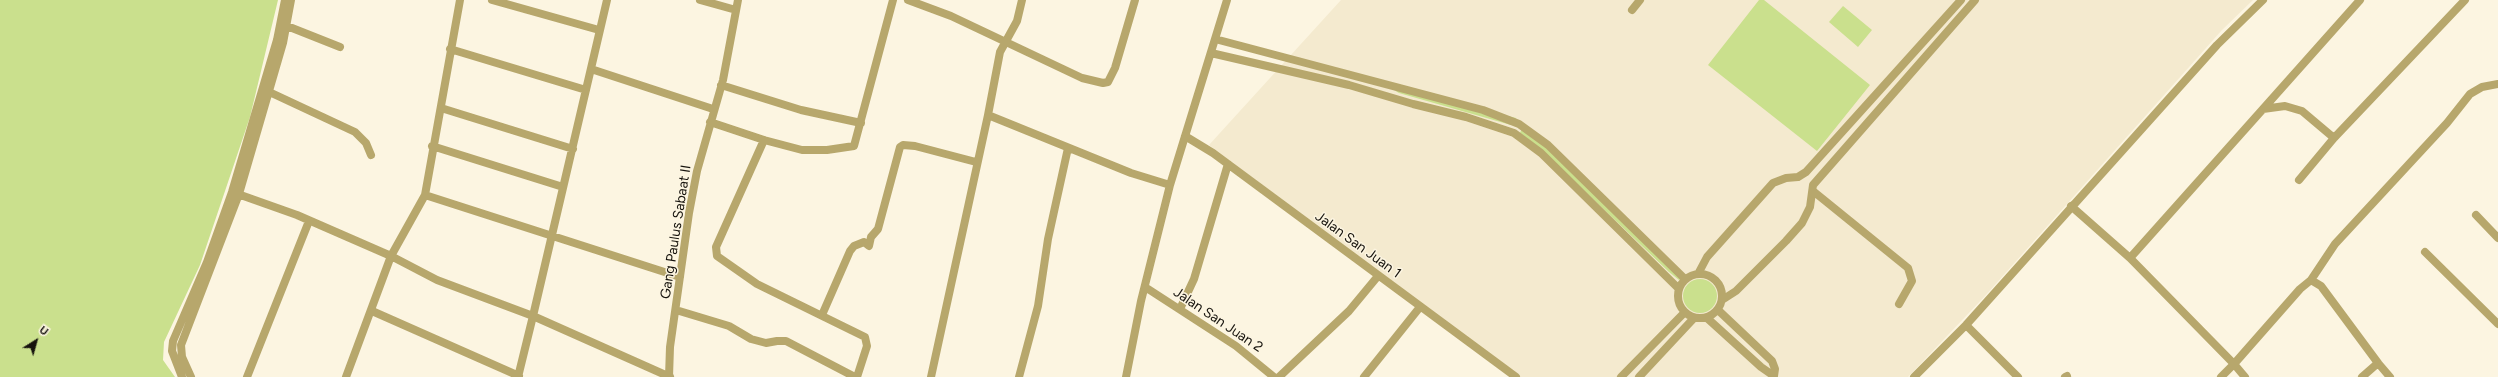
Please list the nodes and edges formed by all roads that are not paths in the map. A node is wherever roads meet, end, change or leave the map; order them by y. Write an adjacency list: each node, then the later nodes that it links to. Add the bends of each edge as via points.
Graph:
1 (285, 0): 33 (street)
2 (291, 0): 21 (street)
3 (460, 0): 26 (street)
4 (492, 0): 22 (street)
5 (607, 0): 22 (street)
6 (700, 0): 19 (street)
7 (738, 0): 19 (street, Gang Paulus Sabaat II)
8 (893, 0): 40 (street)
9 (908, 0): 24 (street, via 952,16)
10 (1022, 0): 24 (street, via 1017,21)
11 (1135, 0): 24 (street, via 1116,68 1108,82 1082,78)
12 (1227, 0): 23 (street)
13 (1640, 0): 20 (street)
14 (1961, 0): 66 (street, via 1806,172 1798,177 1773,183 1707,257)
15 (1975, 0): 53 (street, via 1813,185)
16 (2263, 0): 56 (street, via 2217,45)
17 (2360, 0): 37 (street)
18 (2465, 0): 42 (street)
19 (736, 10): 32 (street, Gang Paulus Sabaat II)
20 (1632, 10)
21 (287, 26): 25 (street); 33 (street)
22 (599, 30): 29 (street)
23 (1215, 39): 27 (street); 28 (street)
24 (1004, 42): 38 (street)
25 (340, 47)
26 (450, 49): 34 (street); 35 (street)
27 (1211, 53): 30 (street); 41 (street)
28 (1311, 64): 30 (street); 59 (street, via 1483,110 1519,124 1548,145)
29 (591, 69): 34 (street); 36 (street)
30 (1308, 75): 61 (street, via 1466,117 1514,133 1541,153)
31 (2498, 84): 70 (street, via 2482,87 2470,94 2447,123 2335,244)
32 (721, 85): 36 (street, Gang Paulus Sabaat II); 40 (street, via 801,110)
33 (266, 90): 47 (street, via 355,132 366,143); 54 (street)
34 (586, 90): 46 (street)
35 (441, 108): 44 (street); 46 (street)
36 (713, 109): 39 (street, Gang Paulus Sabaat II)
37 (2263, 109): 42 (street, via 2284,106 2302,111); 65 (street)
38 (988, 115): 45 (street); 48 (street)
39 (710, 122): 43 (street); 68 (street, Gang Paulus Sabaat II, via 696,176)
40 (860, 123): 43 (street, via 857,140 854,146 849,148 802,150)
41 (1185, 136): 49 (street, Jalan San Juan 1); 51 (street)
42 (2334, 138): 50 (street)
43 (764, 140): 82 (street, via 716,247 717,256 748,279)
44 (432, 146): 52 (street); 55 (street)
45 (1068, 148): 51 (street, via 1136,175); 99 (street, via 1048,239 1038,306)
46 (573, 149): 52 (street)
47 (371, 155)
48 (976, 162): 82 (street, via 915,146 900,147 878,229 871,237 869,246 864,242 854,246 850,251); 98 (street)
49 (1228, 164): 67 (street, Jalan San Juan 1); 76 (street, via 1194,279)
50 (2299, 180)
51 (1170, 185): 71 (street)
52 (563, 187): 60 (street)
53 (1813, 191): 73 (street, via 1810,207 1798,227 1757,272); 74 (street, via 1908,268 1912,281)
54 (235, 193): 58 (street); 91 (street, via 173,341 172,351); 92 (street, via 181,345 182,357)
55 (425, 195): 60 (street); 64 (street)
56 (2071, 206): 65 (street); 86 (street)
57 (2476, 215): 62 (street)
58 (309, 221): 64 (street); 93 (street)
59 (1634, 227): 61 (street); 69 (street)
60 (553, 234): 68 (street); 81 (street)
61 (1625, 236): 72 (street)
62 (2498, 238)
63 (2424, 252): 85 (street)
64 (391, 256): 79 (street); 81 (street, via 437,280)
65 (2130, 258): 90 (street)
66 (1698, 274): 69 (street); 73 (street, via 1714,280 1721,289)
67 (1378, 276): 75 (street, Jalan San Juan 1); 102 (street, via 1348,311)
68 (680, 277): 77 (street, Gang Paulus Sabaat II)
69 (1685, 279): 72 (street)
70 (2311, 280): 89 (street, via 2321,286); 90 (street, via 2300,289)
71 (1145, 287): 76 (street, Jalan San Juan 2); 100 (street)
72 (1678, 288): 80 (street, via 1677,297)
73 (1722, 300): 78 (street)
74 (1899, 304)
75 (1420, 307): 103 (street); 104 (street, Jalan San Juan 1)
76 (1180, 309): 101 (street, Jalan San Juan 2, via 1236,346)
77 (676, 310): 96 (street, Gang Paulus Sabaat II, via 670,347); 97 (street, via 729,326 751,339 766,343 786,341)
78 (1718, 310): 84 (street); 84 (street, via 1772,361 1774,376)
79 (372, 311): 94 (street); 95 (street)
80 (1684, 312): 83 (street); 87 (street)
81 (533, 316): 95 (street); 96 (street)
82 (822, 316): 97 (street, via 861,334 867,341)
83 (1694, 318): 84 (street); 88 (street)
84 (1707, 318)
85 (2498, 324)
86 (1966, 325): 107 (street); 108 (street)
87 (1644, 352): 88 (street); 105 (street)
88 (1653, 360): 106 (street)
89 (2378, 363): 111 (street); 112 (street)
90 (2234, 364): 109 (street); 110 (street)
91 (182, 377)
92 (191, 377)
93 (247, 377)
94 (346, 377)
95 (519, 377)
96 (669, 377)
97 (855, 377)
98 (931, 377)
99 (1019, 377)
100 (1126, 377)
101 (1274, 377)
102 (1279, 377)
103 (1364, 377)
104 (1516, 377)
105 (1621, 377)
106 (1638, 377)
107 (1914, 377)
108 (2018, 377)
109 (2221, 377)
110 (2246, 377)
111 (2362, 377)
112 (2390, 377)

